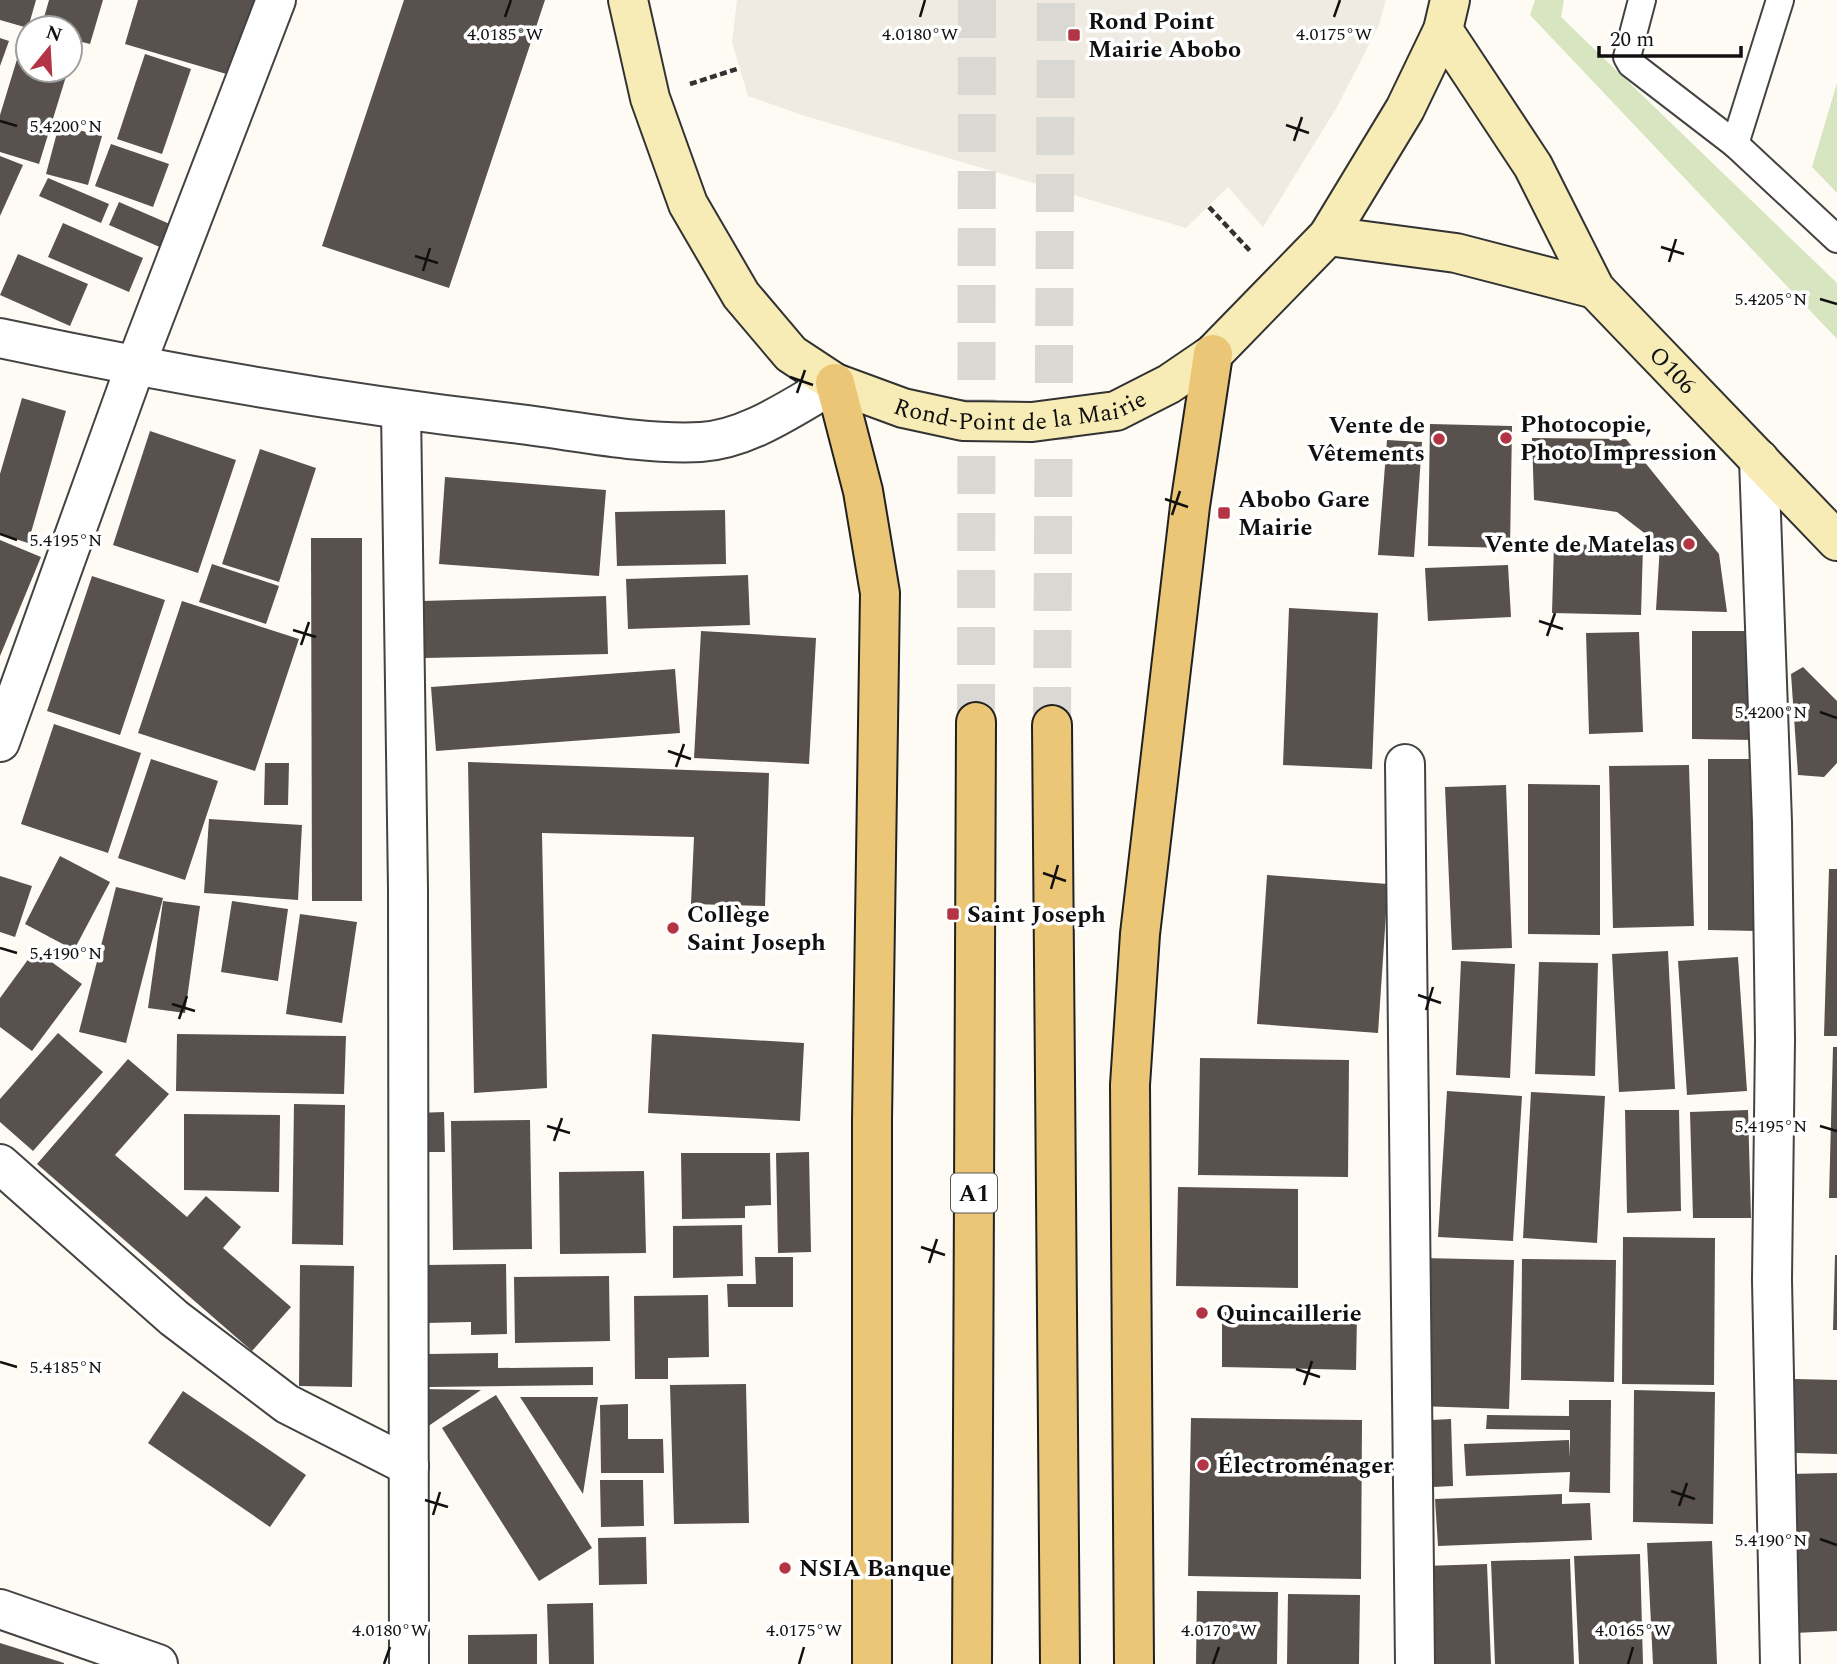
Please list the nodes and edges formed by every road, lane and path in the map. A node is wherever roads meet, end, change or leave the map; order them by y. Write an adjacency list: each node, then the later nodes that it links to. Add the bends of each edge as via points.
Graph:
1 (276, 0): 14 (street)
2 (628, 0): 15 (main road, Rond-Point de la Mairie, via 650,98 688,204 741,295 791,354)
3 (1642, 0): 6 (lane, via 1627,57 1631,64)
4 (1780, 0): 6 (lane)
5 (1446, 15): 8 (main road, Rond-Point de la Mairie, via 1405,109); 11 (main road, O106, via 1533,166)
6 (1735, 144): 9 (lane)
7 (1209, 207): 10 (path)
8 (1328, 236): 10 (main road, Rond-Point de la Mairie); 11 (main road, via 1455,253)
9 (1837, 239)
10 (1281, 285): 13 (main road, Rond-Point de la Mairie)
11 (1595, 289): 17 (main road, O106)
12 (0, 338): 14 (street)
13 (1213, 354): 15 (main road, Rond-Point de la Mairie, via 1169,384 1116,411 1032,422 963,421 903,408); 31 (main road, via 1190,506 1140,934 1130,1085)
14 (135, 367): 16 (street); 21 (street)
15 (835, 383): 16 (street, via 745,432 702,442); 28 (main road, via 863,491 880,593 872,1120)
16 (401, 410): 24 (street)
17 (1759, 459): 18 (main road, O106); 33 (street, via 1772,822 1772,1280)
18 (1837, 541)
19 (976, 722): 29 (main road, A1)
20 (1052, 725): 30 (main road)
21 (0, 742)
22 (1405, 764): 32 (street)
23 (0, 1164): 24 (street, via 174,1318 286,1404)
24 (409, 1466): 27 (street)
25 (0, 1609): 26 (street)
26 (140, 1661)
27 (409, 1664)
28 (872, 1664)
29 (972, 1664)
30 (1060, 1664)
31 (1134, 1664)
32 (1415, 1664)
33 (1780, 1664)

